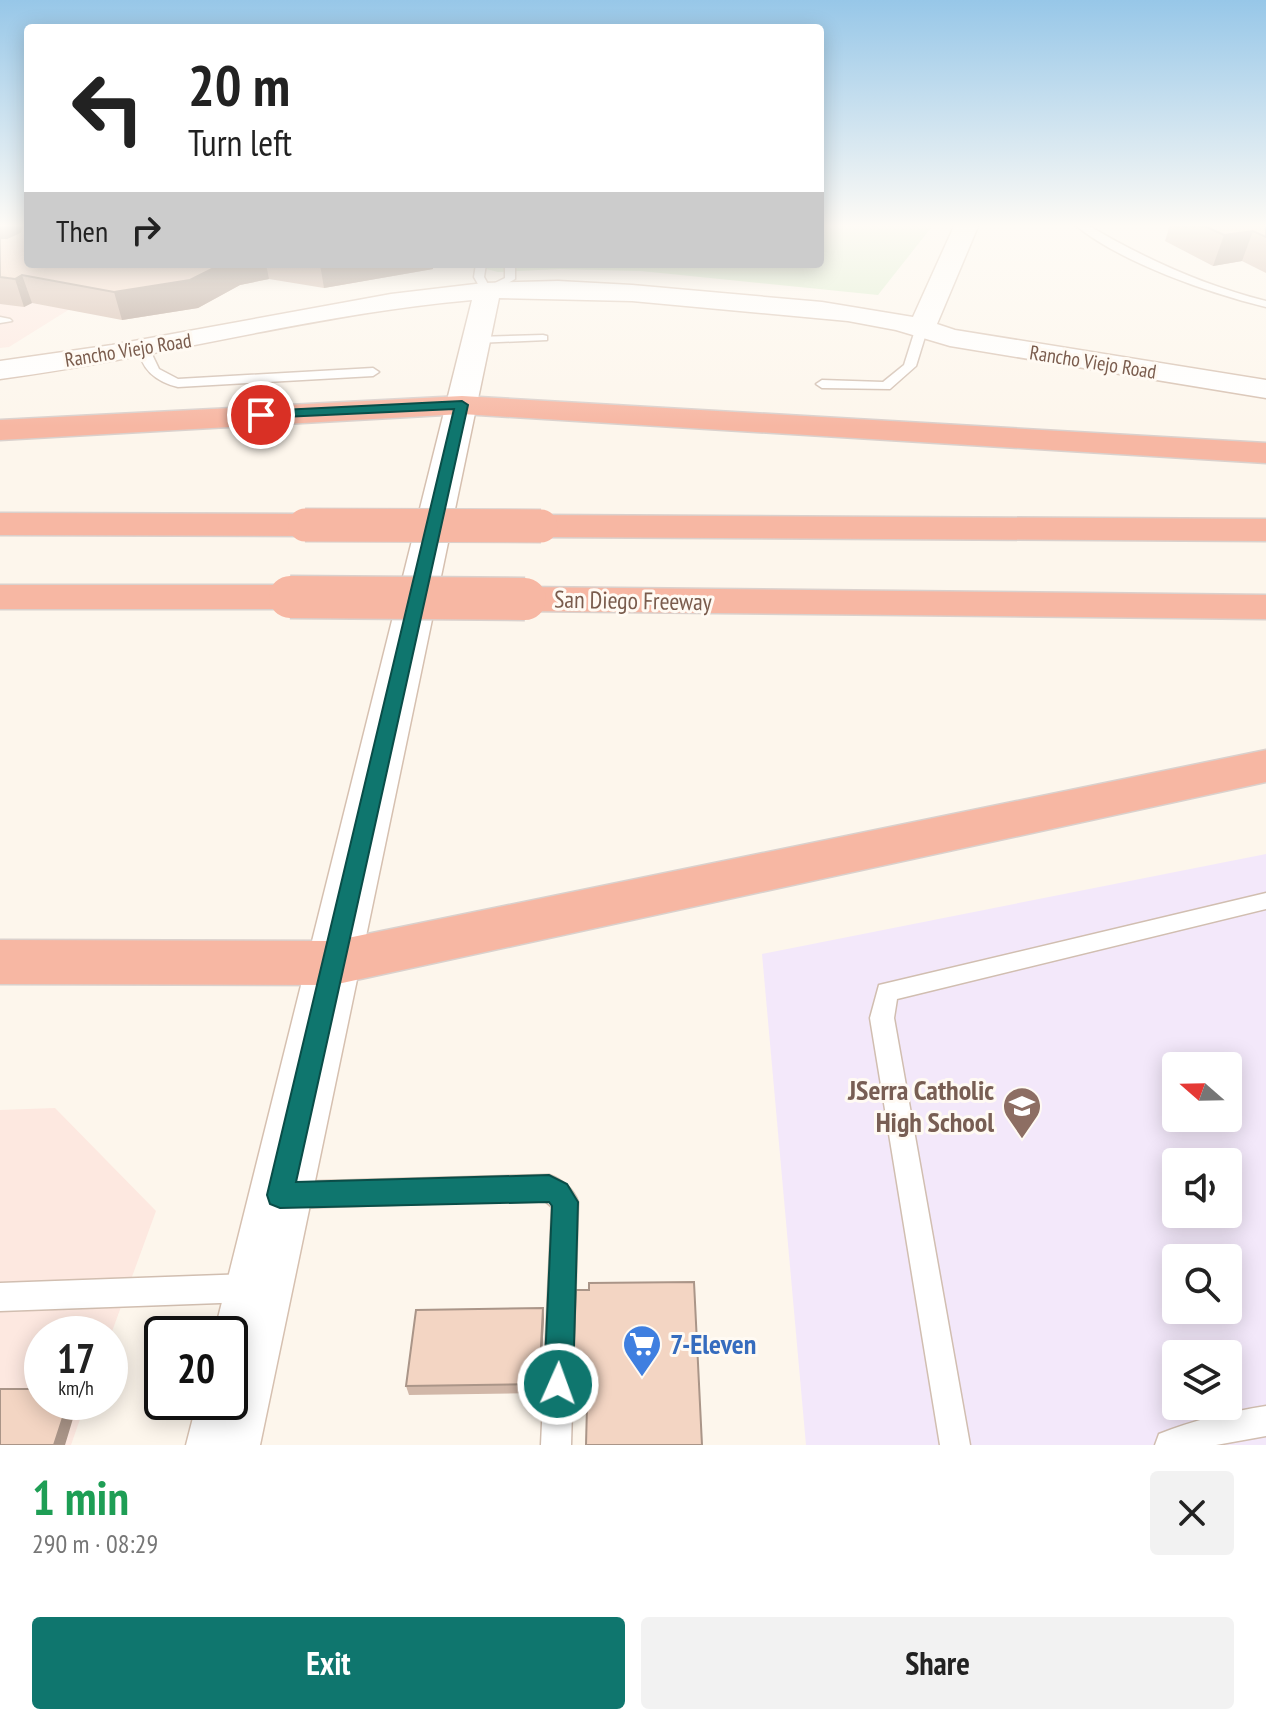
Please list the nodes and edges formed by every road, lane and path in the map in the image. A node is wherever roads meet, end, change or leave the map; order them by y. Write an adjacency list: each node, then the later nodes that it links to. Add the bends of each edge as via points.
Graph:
1 (436, 291): 10 (main road, Rancho Viejo Road)
2 (482, 291): 9 (main road)
3 (603, 291): 7 (main road, Rancho Viejo Road, via 842,312)
4 (938, 291): 7 (main road)
5 (1219, 291): 6 (lane)
6 (1266, 304)
7 (922, 327): 13 (main road, Rancho Viejo Road, via 957,325); 14 (lane, via 910,366 886,386); 15 (main road, Rancho Viejo Road, via 950,338)
8 (543, 338): 9 (lane)
9 (476, 340): 16 (main road)
10 (144, 348): 11 (main road, Rancho Viejo Road); 12 (lane, via 158,377 178,383)
11 (0, 370)
12 (373, 372)
13 (1266, 376)
14 (822, 384)
15 (1266, 389)
16 (462, 405): 17 (highway); 18 (highway); 26 (main road)
17 (0, 430)
18 (1266, 453)
19 (0, 524): 20 (highway, bridge)
20 (1266, 530)
21 (0, 597): 22 (highway, San Diego Freeway, bridge)
22 (1266, 607)
23 (1266, 766): 26 (highway)
24 (1266, 901): 33 (lane, via 887,992 882,1018)
25 (0, 962): 26 (highway)
26 (333, 963): 27 (main road)
27 (280, 1195): 28 (main road); 32 (lane, via 549,1187 558,1193 565,1202)
28 (259, 1287): 29 (lane); 31 (main road)
29 (0, 1297)
30 (1266, 1421): 34 (lane)
31 (223, 1445)
32 (556, 1445)
33 (955, 1445)
34 (1170, 1445)

